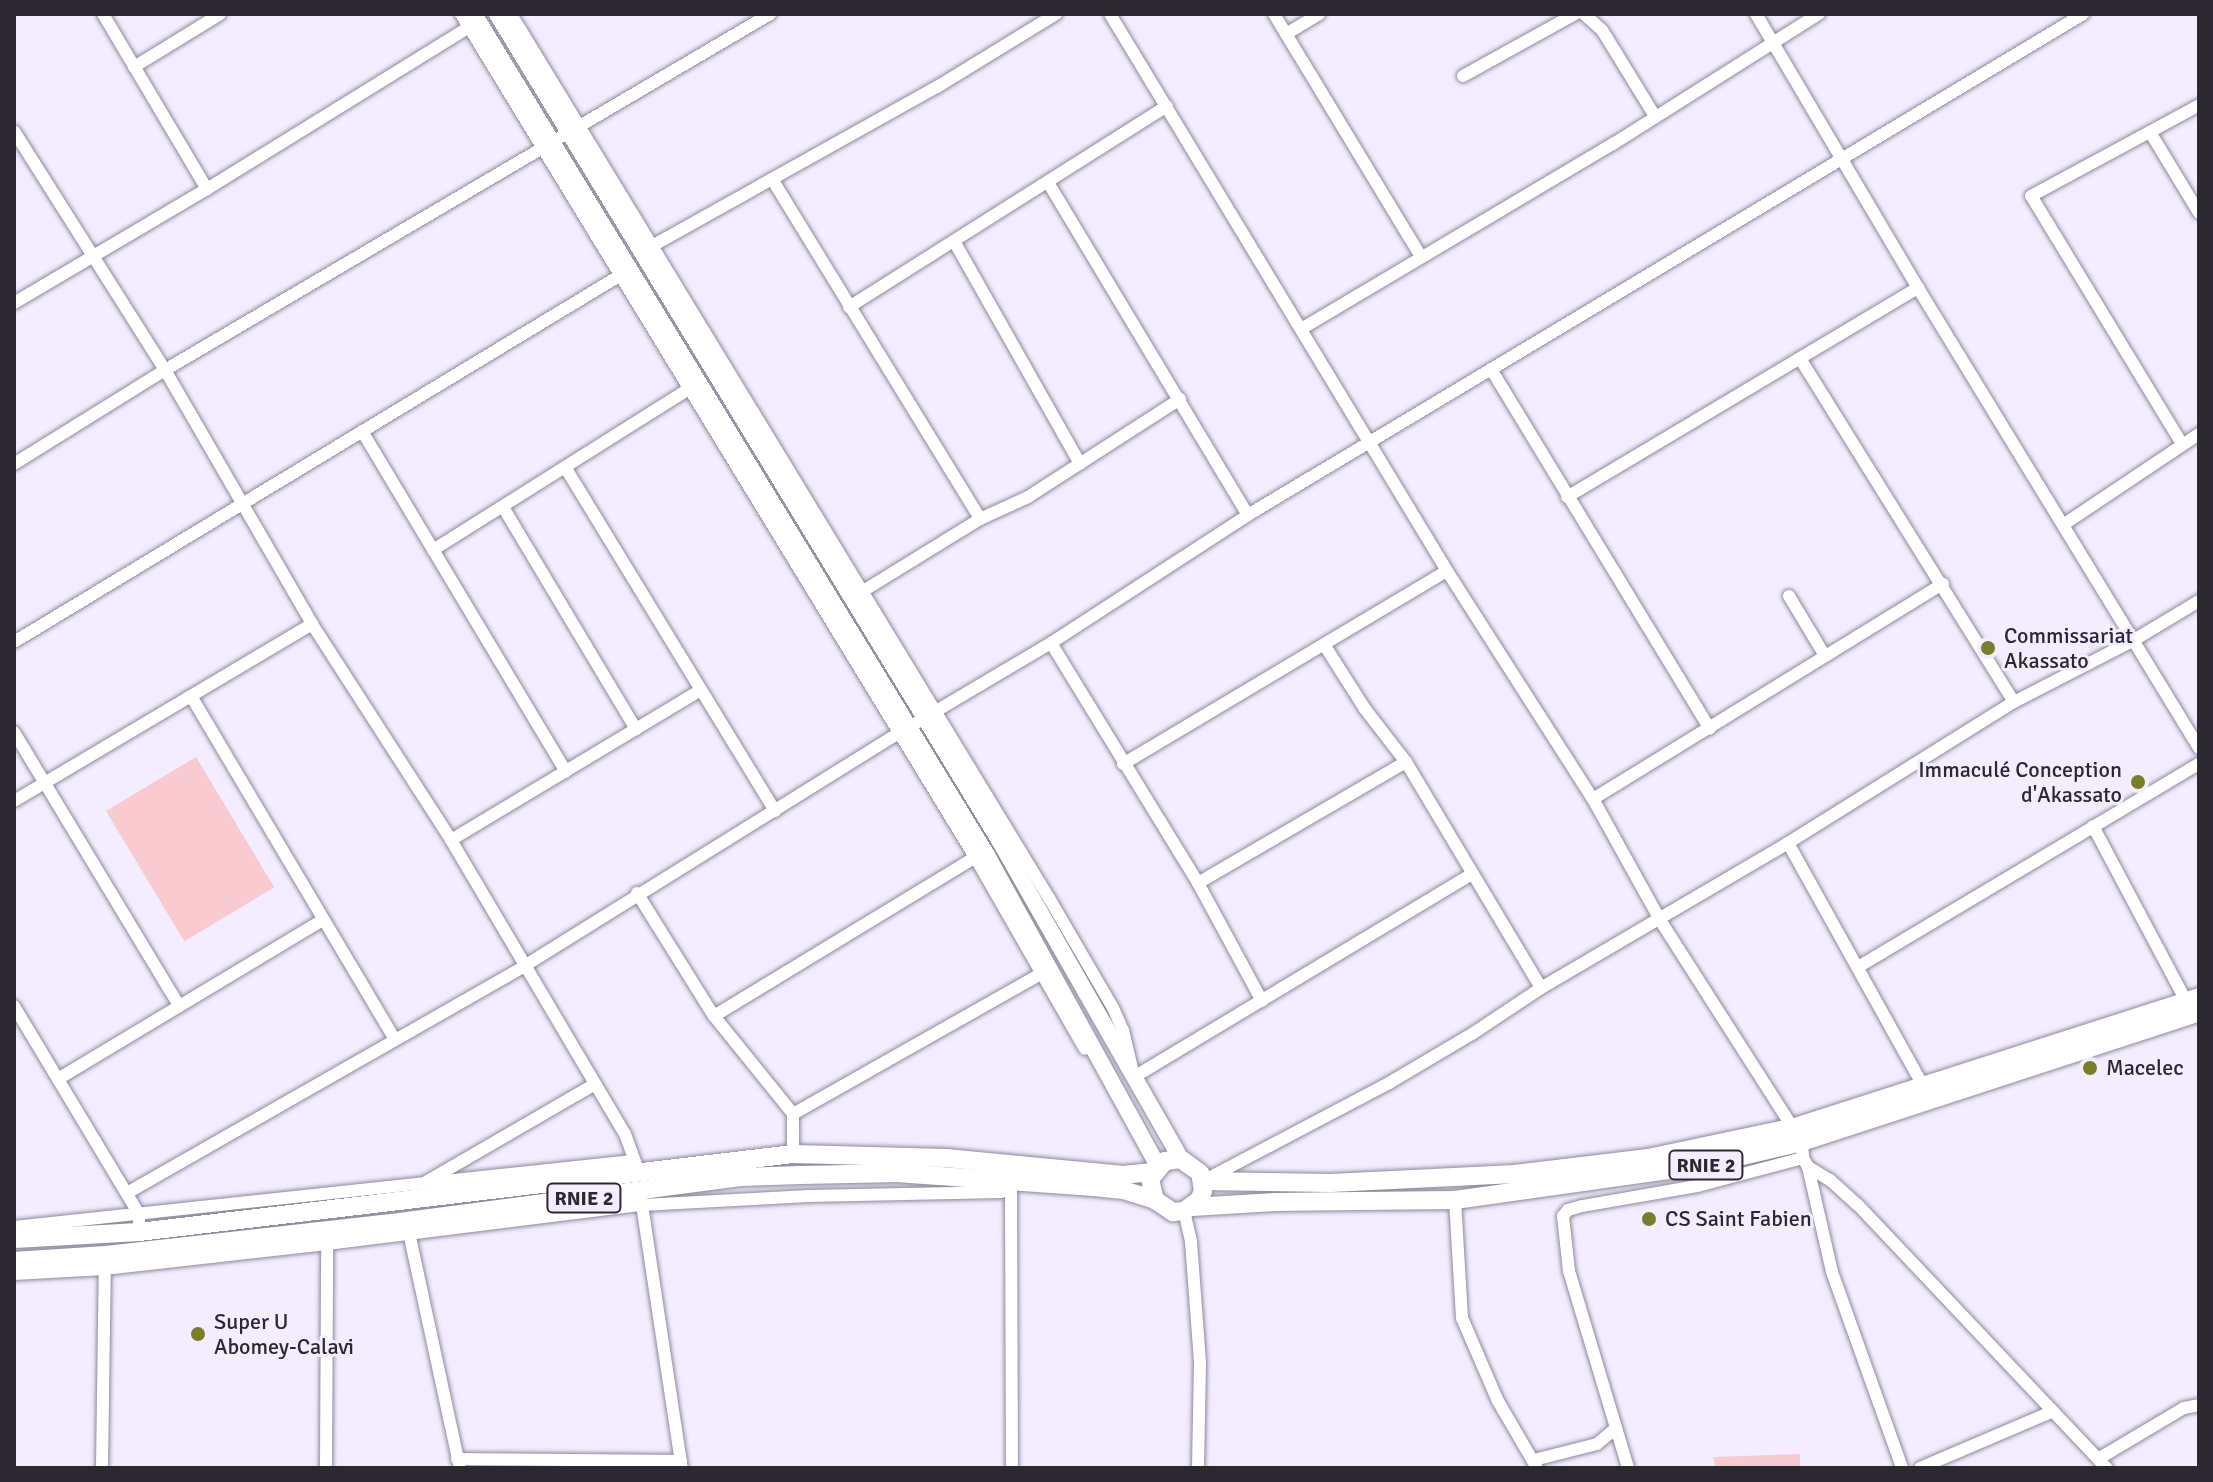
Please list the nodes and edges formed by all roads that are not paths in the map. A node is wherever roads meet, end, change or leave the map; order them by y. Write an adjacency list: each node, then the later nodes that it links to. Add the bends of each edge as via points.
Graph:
1 (103, 14): 19 (street)
2 (220, 14): 19 (street)
3 (461, 14): 16 (street)
4 (497, 14): 24 (main road)
5 (511, 14): 24 (street)
6 (770, 14): 24 (street)
7 (1056, 14): 29 (street)
8 (1110, 14): 22 (street)
9 (1274, 14): 17 (street)
10 (1319, 14): 17 (street)
11 (1575, 14): 20 (street)
12 (1584, 14): 23 (street, via 1602,30)
13 (1756, 14): 18 (street)
14 (1819, 14): 18 (street)
15 (2083, 14): 28 (street)
16 (474, 21): 27 (main road); 31 (street)
17 (1286, 34): 36 (street)
18 (1772, 42): 23 (street); 28 (street)
19 (134, 67): 31 (street)
20 (1463, 76)
21 (2199, 105): 25 (street)
22 (1167, 106): 30 (street); 41 (street)
23 (1655, 116): 36 (street)
24 (574, 129): 27 (street); 34 (street); 63 (main road)
25 (2150, 132): 32 (street); 50 (street, via 2031,196)
26 (15, 136): 35 (street)
27 (547, 145): 37 (street); 44 (street); 78 (main road)
28 (1842, 159): 38 (street); 43 (street)
29 (772, 179): 34 (street); 40 (street)
30 (1049, 184): 33 (street); 46 (street)
31 (207, 189): 35 (street)
32 (2199, 213)
33 (954, 241): 40 (street); 52 (street)
34 (652, 246): 63 (street)
35 (92, 256): 39 (street); 44 (street)
36 (1421, 257): 41 (street)
37 (619, 276): 45 (street); 47 (street)
38 (1918, 288): 42 (street); 59 (street)
39 (14, 303)
40 (849, 307): 58 (street)
41 (1301, 329): 49 (street)
42 (1801, 360): 54 (street); 62 (street)
43 (1491, 369): 49 (street); 54 (street)
44 (165, 370): 51 (street); 55 (street)
45 (689, 389): 53 (street); 78 (street)
46 (1180, 399): 52 (street); 57 (street)
47 (362, 431): 55 (street); 60 (street)
48 (2199, 434): 50 (street)
49 (1371, 441): 57 (street); 61 (street)
50 (2182, 444): 59 (street)
51 (14, 464)
52 (1080, 464): 58 (street)
53 (565, 467): 56 (street); 72 (street)
54 (1567, 497): 77 (street)
55 (243, 504): 66 (street); 68 (street)
56 (503, 507): 60 (street); 76 (street)
57 (1248, 515): 69 (street)
58 (980, 519): 63 (street)
59 (2063, 525): 67 (street)
60 (433, 550): 84 (street)
61 (1447, 571): 70 (street); 86 (street)
62 (1943, 584): 71 (street); 74 (street)
63 (857, 595): 75 (main road)
64 (1789, 596): 71 (street)
65 (2199, 601): 67 (street)
66 (312, 624): 73 (street); 90 (street)
67 (2134, 640): 74 (street); 80 (street)
68 (14, 642)
69 (1051, 643): 75 (street); 82 (street)
70 (1325, 646): 81 (street); 82 (street)
71 (1825, 656): 77 (street)
72 (699, 691): 76 (street); 88 (street)
73 (191, 696): 85 (street); 96 (street)
74 (2014, 702): 91 (street)
75 (929, 715): 78 (street); 108 (main road)
76 (636, 729): 84 (street)
77 (1710, 729): 86 (street)
78 (904, 730): 88 (street); 92 (street); 112 (main road, via 987,855)
79 (14, 732): 85 (street)
80 (2199, 748)
81 (1406, 762): 93 (street); 94 (street)
82 (1123, 764): 94 (street)
83 (2199, 764): 89 (street)
84 (566, 772): 90 (street)
85 (45, 783): 87 (street); 105 (street)
86 (1593, 799): 97 (street)
87 (14, 801)
88 (775, 811): 95 (street)
89 (2093, 826): 99 (street); 103 (street)
90 (451, 840): 98 (street)
91 (1788, 843): 97 (street); 99 (street)
92 (975, 857): 100 (street); 106 (street)
93 (1472, 874): 101 (street); 102 (street)
94 (1198, 883): 102 (street)
95 (637, 893): 98 (street); 106 (street)
96 (323, 920): 105 (street); 107 (street)
97 (1660, 920): 101 (street); 114 (street)
98 (526, 965): 107 (street); 110 (street)
99 (1858, 967): 111 (street)
100 (1042, 973): 112 (street, via 1083,1045); 113 (street)
101 (1541, 988): 118 (street, via 1389,1083)
102 (1262, 1001): 108 (street)
103 (2195, 1003): 111 (highway, RNIE 2 / RNIE 2); 114 (highway, RNIE 2 / RNIE 2)
104 (14, 1006): 109 (street)
105 (179, 1006): 109 (street)
106 (714, 1016): 113 (street)
107 (395, 1039): 122 (street)
108 (1134, 1077): 116 (main road)
109 (58, 1079): 122 (street)
110 (593, 1085): 119 (street, via 625,1134); 120 (street)
111 (1923, 1086): 114 (highway, RNIE 2 / RNIE 2)
112 (1116, 1087): 117 (main road)
113 (793, 1114): 115 (street)
114 (1802, 1149): 118 (highway, RNIE 2 / RNIE 2, via 1648,1158 1515,1174 1331,1183); 124 (highway, RNIE 2 / RNIE 2); 135 (street, via 1985,1336); 136 (street, via 1697,1186 1582,1206 1563,1216 1569,1271); 146 (street, via 1832,1272)
115 (793, 1154): 117 (highway, RNIE 2 / RNIE 2, via 946,1158 1123,1175); 119 (highway, RNIE 2 / RNIE 2)
116 (1181, 1159): 117 (highway, RNIE 2 / RNIE 2); 118 (highway, via 1195,1166)
117 (1156, 1169): 123 (highway, via 1150,1186)
118 (1203, 1181): 125 (highway, via 1203,1191)
119 (639, 1183): 120 (street, via 632,1161); 121 (highway, RNIE 2 / RNIE 2, via 897,1173); 126 (highway, RNIE 2 / RNIE 2); 128 (highway, RNIE 2 / RNIE 2); 139 (street)
120 (420, 1185): 126 (street)
121 (1015, 1185): 123 (highway, RNIE 2 / RNIE 2, via 1123,1190); 143 (street)
122 (127, 1193): 126 (street)
123 (1155, 1200): 125 (highway, RNIE 2 / RNIE 2, via 1163,1208)
124 (1455, 1200): 125 (highway, RNIE 2 / RNIE 2, via 1275,1202); 140 (street, via 1462,1318 1498,1401)
125 (1188, 1209): 144 (street, via 1200,1363)
126 (139, 1223): 127 (street); 129 (highway, RNIE 2 / RNIE 2)
127 (14, 1227)
128 (408, 1227): 130 (street); 132 (highway, RNIE 2 / RNIE 2); 137 (street)
129 (14, 1239)
130 (327, 1244): 132 (street); 142 (street)
131 (14, 1261): 132 (highway, RNIE 2 / RNIE 2)
132 (105, 1262): 133 (street); 141 (street)
133 (14, 1274)
134 (2199, 1405): 138 (street, via 2184,1408)
135 (2051, 1412): 138 (street); 147 (street)
136 (1616, 1428): 140 (street, via 1597,1444); 145 (street)
137 (459, 1463): 139 (street)
138 (2102, 1463)
139 (682, 1464)
140 (1536, 1464)
141 (102, 1468)
142 (326, 1468)
143 (1012, 1468)
144 (1198, 1468)
145 (1628, 1468)
146 (1902, 1468)
147 (1920, 1468)

